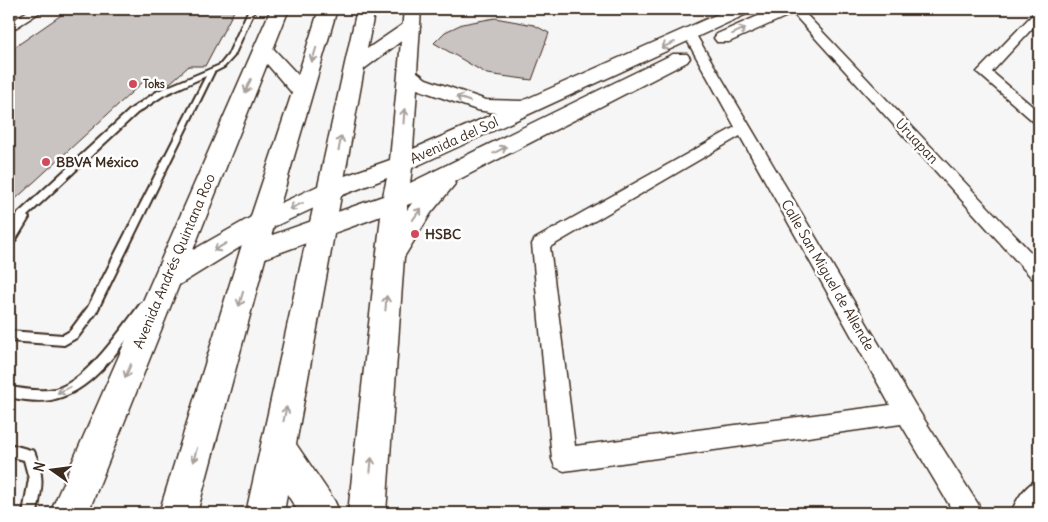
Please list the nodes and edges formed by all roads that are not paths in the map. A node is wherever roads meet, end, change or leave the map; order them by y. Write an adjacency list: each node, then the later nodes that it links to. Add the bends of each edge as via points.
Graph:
1 (39, 9): 11 (street)
2 (252, 9): 15 (lane, via 231,56)
3 (280, 9): 13 (street, Avenida Andrés Quintana Roo)
4 (328, 9): 17 (street, one-way to 17)
5 (366, 9): 14 (street)
6 (744, 9): 12 (street, Avenida del Sol)
7 (788, 9): 12 (street, Avenida del Sol, one-way to 7)
8 (795, 9): 32 (street, Uruapan)
9 (1039, 14): 19 (street, via 984,72)
10 (412, 18): 14 (street); 16 (street)
11 (9, 28)
12 (693, 42): 18 (street, Avenida del Sol, one-way to 18); 20 (street, Calle San Miguel de Allende); 22 (street, Avenida del Sol, one-way to 12)
13 (263, 49): 17 (street); 33 (street, Avenida Andrés Quintana Roo, one-way to 33)
14 (354, 67): 23 (street, one-way to 14)
15 (211, 73): 25 (lane, via 161,94 134,111); 34 (lane, via 92,310 74,334 64,340)
16 (407, 74): 18 (street, one-way to 16, via 484,106 420,83); 21 (street, one-way to 16)
17 (303, 93): 26 (street)
18 (528, 107): 21 (street, Avenida del Sol)
19 (1039, 119)
20 (744, 128): 36 (street, Calle San Miguel de Allende); 36 (street, via 541,244 564,459)
21 (401, 164): 23 (street, Avenida del Sol); 24 (street)
22 (456, 172): 24 (street, Avenida del Sol); 31 (street, one-way to 22, via 422,207)
23 (331, 190): 26 (street, Avenida del Sol, one-way to 26); 27 (street)
24 (395, 201): 27 (street, Avenida del Sol); 31 (street)
25 (31, 207): 28 (lane); 29 (lane)
26 (262, 222): 30 (street); 33 (street, Avenida del Sol, one-way to 33)
27 (324, 226): 30 (street, Avenida del Sol); 37 (street, one-way to 27)
28 (9, 228)
29 (9, 243)
30 (254, 252): 42 (street, one-way to 42)
31 (390, 255): 45 (street, one-way to 31)
32 (1039, 273)
33 (167, 278): 35 (lane, one-way to 35, via 79,383 56,394); 41 (street, Avenida Andrés Quintana Roo, one-way to 41)
34 (9, 336)
35 (9, 392)
36 (907, 413): 46 (street, Calle San Miguel de Allende)
37 (278, 448): 43 (street); 44 (street)
38 (9, 450): 40 (lane, via 29,455 36,479)
39 (1039, 492): 47 (street)
40 (30, 513)
41 (69, 513)
42 (178, 513)
43 (265, 513)
44 (321, 513)
45 (367, 513)
46 (969, 513)
47 (1024, 513)

